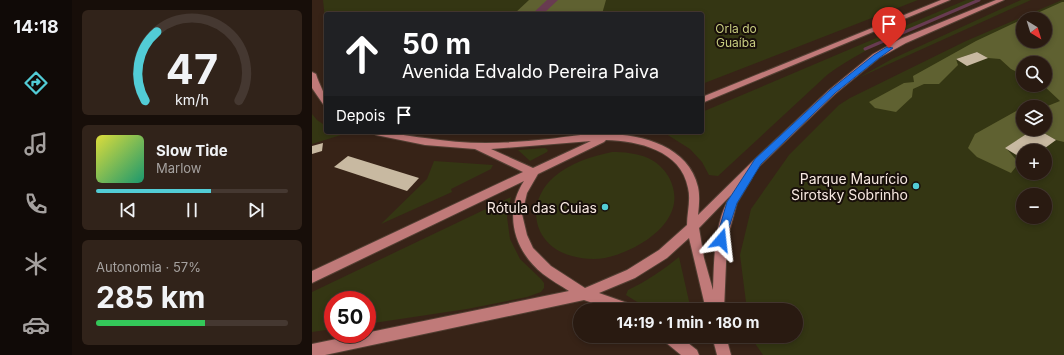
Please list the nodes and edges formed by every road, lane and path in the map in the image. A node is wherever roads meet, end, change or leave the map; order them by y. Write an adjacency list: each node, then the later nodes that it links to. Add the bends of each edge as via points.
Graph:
1 (947, 0): 5 (main road)
2 (1001, 0): 10 (main road, via 902,41 876,56 832,92)
3 (312, 74): 4 (main road, via 315,86)
4 (324, 99)
5 (704, 99)
6 (384, 134): 9 (main road, via 418,142)
7 (616, 134): 8 (main road)
8 (609, 137): 9 (main road); 11 (main road); 12 (main road, via 639,140 661,148 677,159 687,171 695,192)
9 (474, 146): 11 (main road)
10 (758, 162): 12 (main road); 17 (main road, via 732,202 721,240)
11 (534, 173): 13 (main road); 14 (main road, via 522,192 517,214 521,235 529,252 547,270)
12 (693, 227): 14 (main road, via 663,254 631,274); 16 (main road)
13 (312, 277)
14 (584, 294): 15 (main road); 20 (main road)
15 (610, 303)
16 (710, 303)
17 (718, 303)
18 (677, 343): 21 (main road)
19 (721, 343): 22 (main road)
20 (312, 351)
21 (692, 355)
22 (724, 355)

